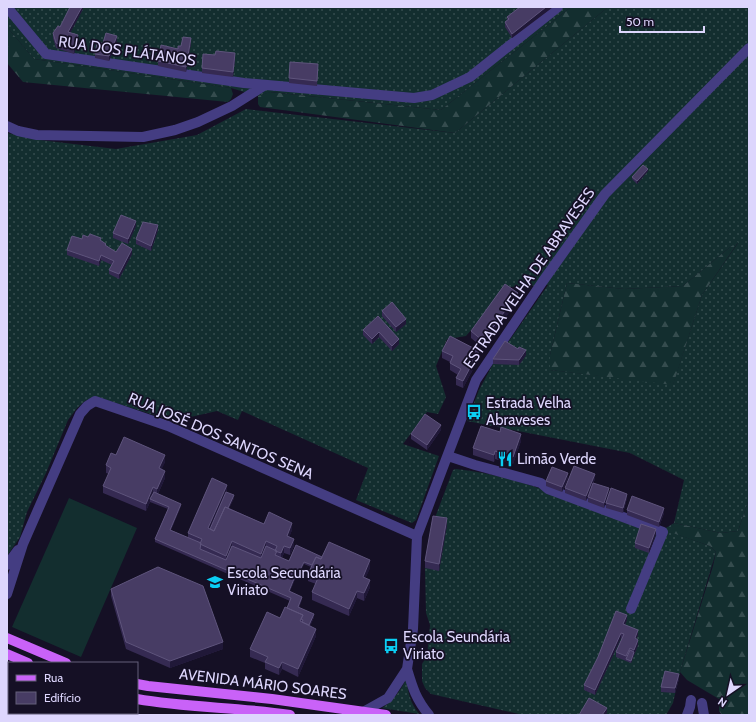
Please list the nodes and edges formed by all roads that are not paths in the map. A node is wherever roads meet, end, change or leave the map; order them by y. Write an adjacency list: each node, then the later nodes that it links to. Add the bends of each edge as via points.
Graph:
1 (7, 7): 4 (street, RUA DOS PLÁTANOS, via 46,54)
2 (558, 7): 4 (street, RUA DOS PLÁTANOS, via 470,77 432,95 414,98)
3 (749, 48): 6 (street, ESTRADA VELHA DE ABRAVESES, via 605,194 476,380)
4 (265, 85): 5 (street, via 232,106 198,122 143,137 37,135)
5 (7, 126)
6 (448, 456): 7 (street, ESTRADA VELHA DE ABRAVESES); 11 (street, via 541,483 548,489 662,532)
7 (417, 536): 8 (street, RUA JOSÉ DOS SANTOS SENA, via 168,426 95,401 80,414); 16 (street, ESTRADA VELHA DE ABRAVESES, via 413,629)
8 (23, 544): 9 (street, RUA JOSÉ DOS SANTOS SENA); 10 (street, RUA JOSÉ DOS SANTOS SENA)
9 (7, 565)
10 (7, 594)
11 (631, 610)
12 (7, 638): 15 (main road)
13 (7, 654): 14 (main road)
14 (26, 662)
15 (64, 662)
16 (407, 669): 21 (street, via 388,698); 24 (street, via 420,704)
17 (138, 684): 21 (main road, AVENIDA MÁRIO SOARES)
18 (138, 699): 22 (main road, AVENIDA MÁRIO SOARES)
19 (691, 700): 25 (street)
20 (702, 703): 26 (street)
21 (363, 712): 23 (main road, AVENIDA MÁRIO SOARES)
22 (290, 715)
23 (386, 715)
24 (429, 715)
25 (687, 715)
26 (704, 715)

